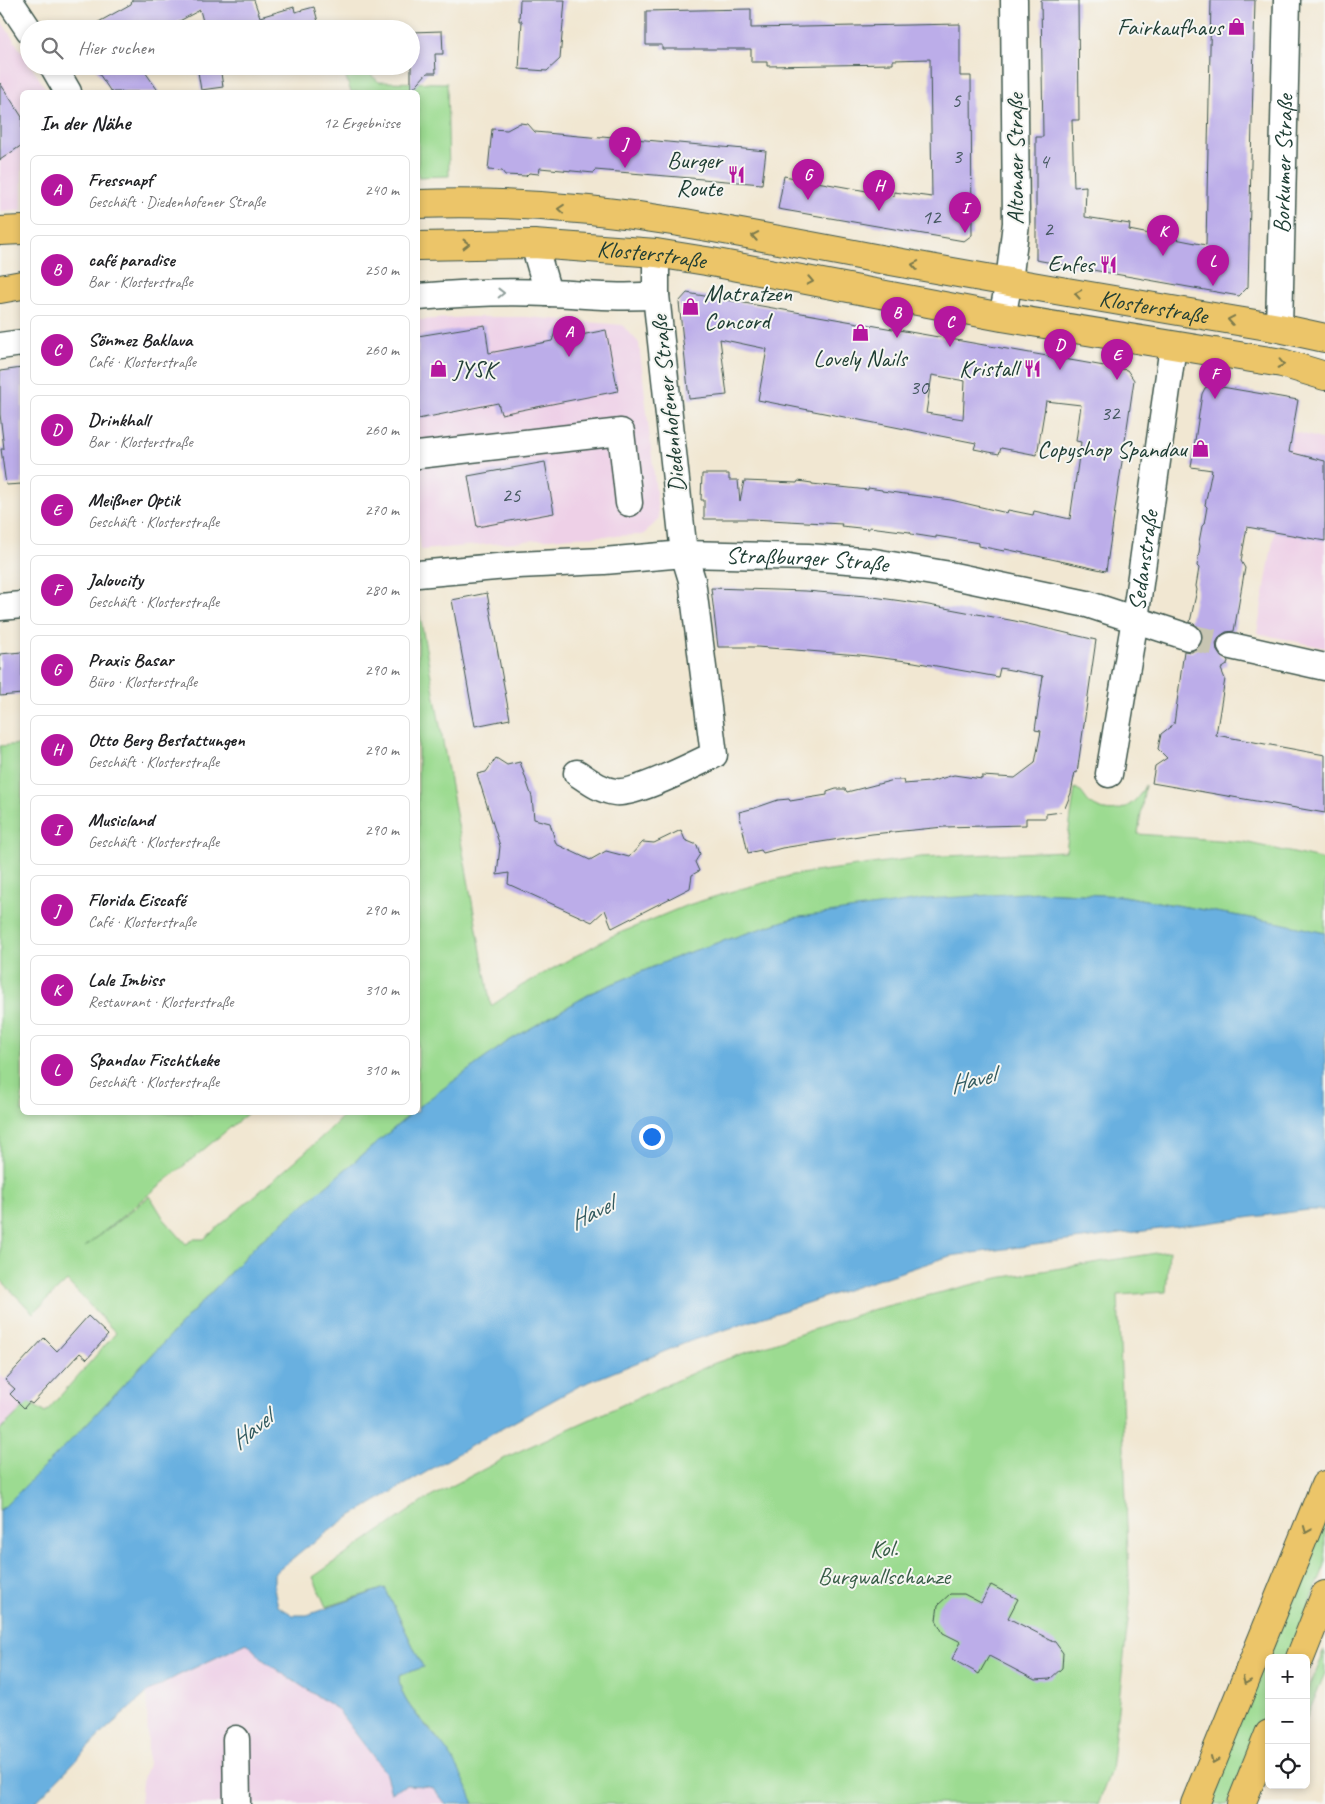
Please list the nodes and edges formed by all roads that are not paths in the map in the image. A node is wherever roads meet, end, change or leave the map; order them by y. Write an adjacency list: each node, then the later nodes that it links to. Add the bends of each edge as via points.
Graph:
1 (9, 0): 4 (street)
2 (1014, 0): 9 (street, Altonaer Straße, via 1016,224)
3 (1287, 0): 16 (street, Borkumer Straße)
4 (22, 20)
5 (420, 204): 9 (main road, Klosterstraße, one-way to 5, via 678,222 525,206)
6 (534, 244): 7 (main road, Klosterstraße, one-way to 6); 8 (main road, Klosterstraße); 12 (street)
7 (420, 246)
8 (656, 253): 13 (street, Diedenhofener Straße); 15 (main road, Klosterstraße, one-way to 15)
9 (1009, 282): 15 (street, Altonaer Straße); 16 (main road, Klosterstraße, one-way to 9)
10 (20, 284): 11 (main road)
11 (0, 288)
12 (548, 293): 13 (street); 14 (street, one-way to 12)
13 (656, 295): 24 (street, Diedenhofener Straße)
14 (420, 297)
15 (1002, 317): 20 (main road, Klosterstraße)
16 (1279, 328): 17 (main road, Klosterstraße)
17 (1325, 338)
18 (20, 343): 19 (street)
19 (0, 346)
20 (1173, 346): 21 (main road, Klosterstraße, one-way to 21, via 1282,363); 28 (street, Sedanstraße)
21 (1325, 376)
22 (420, 454): 23 (street, via 621,432)
23 (629, 503)
24 (684, 554): 25 (street, Straßburger Straße); 28 (street, Straßburger Straße, via 874,562 1087,604); 32 (street, Diedenhofener Straße, via 692,580 714,755 633,791 598,788)
25 (420, 571)
26 (20, 605): 27 (street)
27 (0, 607)
28 (1135, 619): 29 (street, Straßburger Straße); 33 (street, Sedanstraße)
29 (1188, 637)
30 (1231, 646): 31 (street)
31 (1325, 667)
32 (577, 773)
33 (1109, 774)
34 (1325, 1485): 40 (main road, one-way to 40)
35 (1325, 1595): 36 (main road)
36 (1302, 1654)
37 (236, 1739): 39 (street)
38 (1265, 1744): 41 (main road)
39 (237, 1804)
40 (1195, 1804)
41 (1240, 1804)

